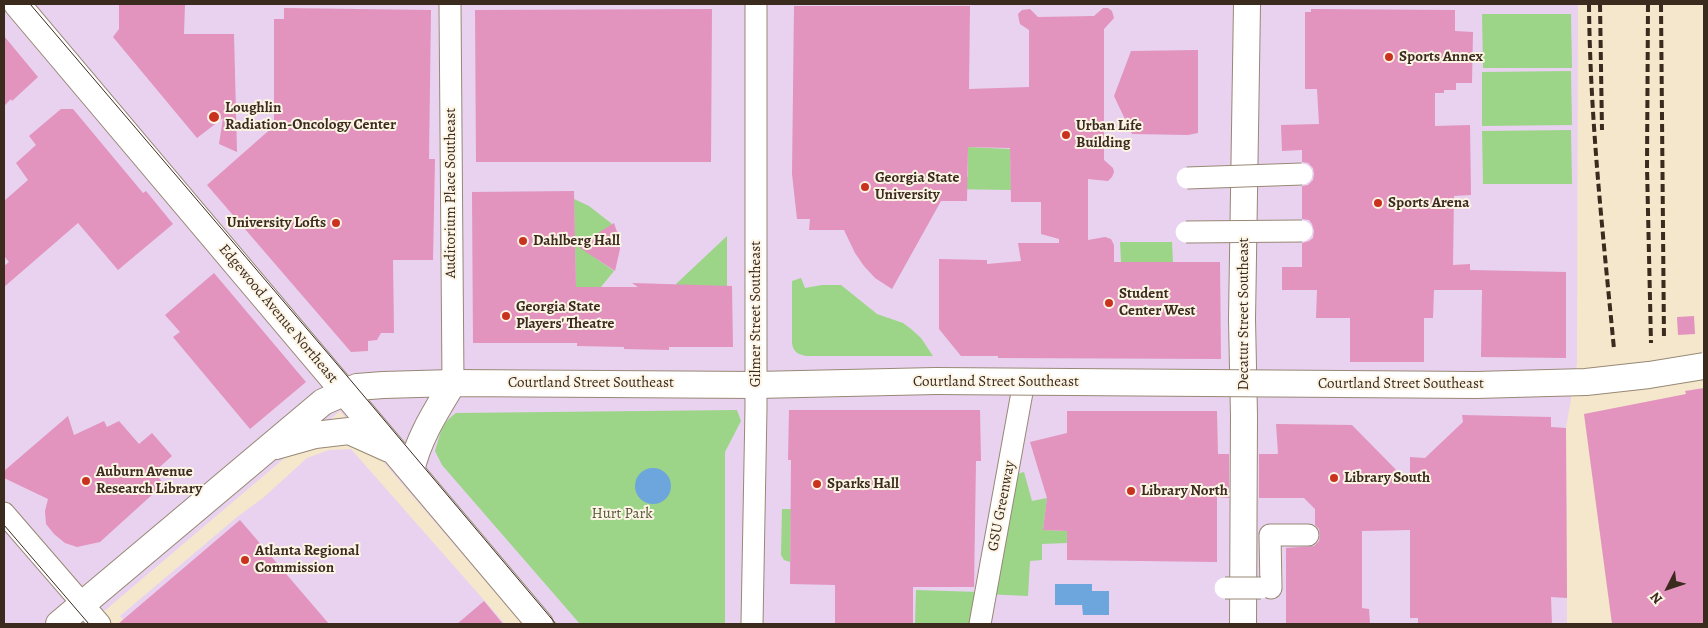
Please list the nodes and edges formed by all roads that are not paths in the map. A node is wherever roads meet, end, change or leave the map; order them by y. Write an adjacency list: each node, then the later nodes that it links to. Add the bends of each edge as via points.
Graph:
1 (17, 4): 13 (main road, Edgewood Avenue Northeast)
2 (450, 4): 10 (street, Auditorium Place Southeast)
3 (756, 4): 11 (street, Gilmer Street Southeast)
4 (1247, 4): 26 (main road, Decatur Street Southeast, via 1242,319)
5 (1302, 174): 6 (street, bridge)
6 (1187, 178)
7 (1302, 231): 8 (street, bridge)
8 (1186, 232)
9 (1704, 366): 11 (main road, Courtland Street Southeast, bridge, via 1586,382 1476,385 936,381)
10 (453, 383): 11 (main road, Courtland Street Southeast); 13 (main road, Courtland Street Southeast, via 357,387); 16 (main road, via 427,426)
11 (756, 385): 24 (street, Gilmer Street Southeast)
12 (1023, 387): 25 (street, GSU Greenway)
13 (344, 392): 14 (main road, Courtland Street Southeast, via 323,402); 15 (main road, Edgewood Avenue Northeast)
14 (267, 448): 15 (main road, via 315,435 349,431); 20 (main road, Courtland Street Southeast)
15 (395, 451): 16 (main road, Edgewood Avenue Northeast)
16 (411, 471): 23 (main road, Edgewood Avenue Northeast)
17 (4, 513): 20 (street)
18 (1308, 535): 19 (street, bridge, via 1270,535 1271,588)
19 (1225, 588)
20 (83, 604): 21 (main road, Courtland Street Southeast); 22 (street)
21 (59, 624)
22 (100, 624)
23 (540, 624)
24 (752, 624)
25 (980, 624)
26 (1243, 624)

